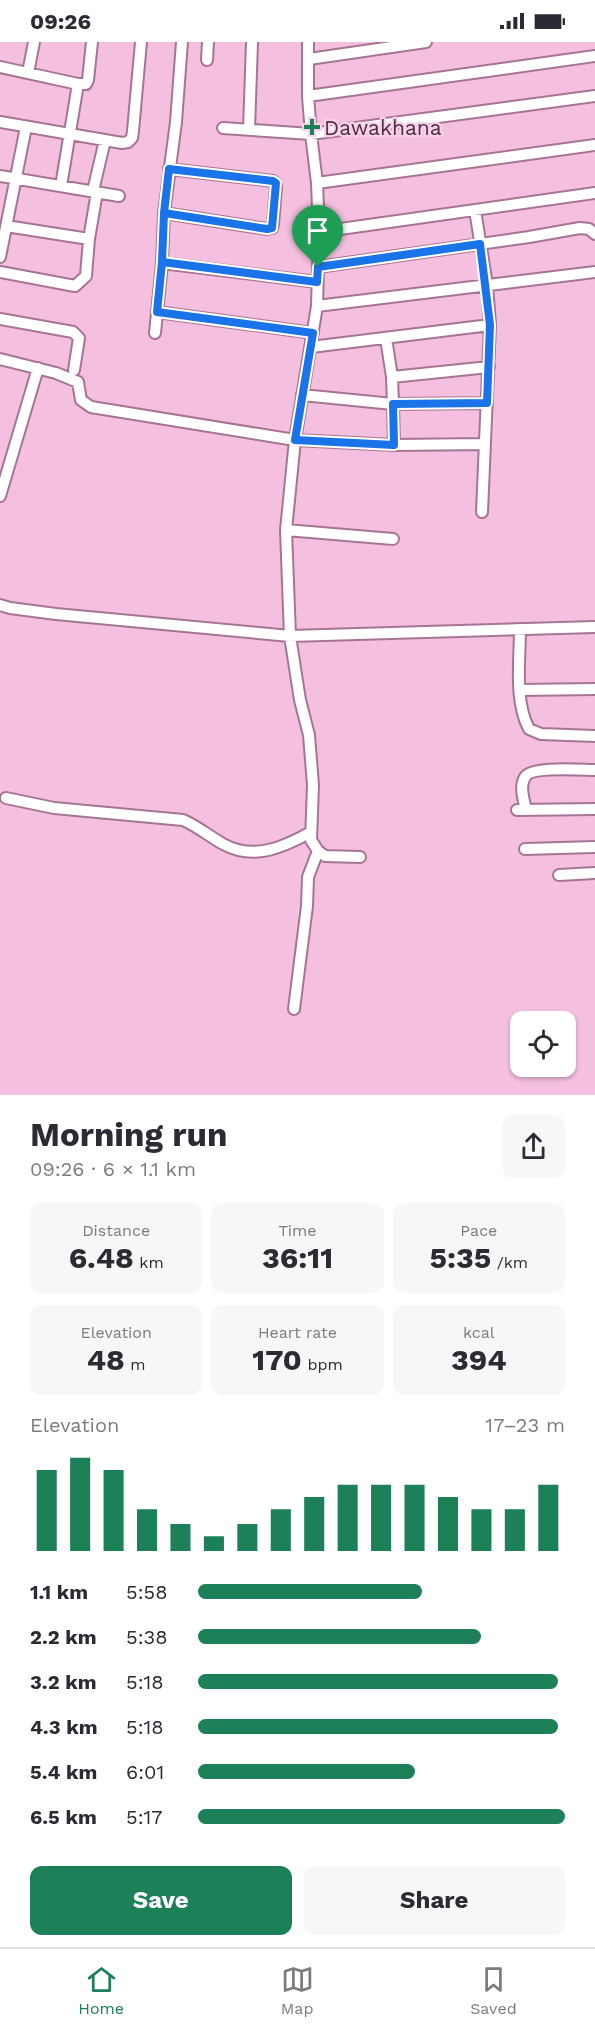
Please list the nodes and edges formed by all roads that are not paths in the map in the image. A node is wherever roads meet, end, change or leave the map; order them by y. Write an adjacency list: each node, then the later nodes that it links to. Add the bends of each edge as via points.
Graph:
1 (34, 42): 13 (street)
2 (92, 42): 14 (street, via 88,80)
3 (141, 42): 23 (street, via 132,138 122,143)
4 (182, 42): 25 (street)
5 (208, 42): 11 (street)
6 (252, 42): 20 (street)
7 (308, 42): 10 (street)
8 (426, 42): 10 (street)
9 (595, 56): 15 (street)
10 (309, 59): 15 (street)
11 (207, 60)
12 (0, 67): 13 (street)
13 (28, 73): 14 (street)
14 (78, 84): 22 (street)
15 (308, 96): 21 (street)
16 (595, 96): 21 (street)
17 (0, 122): 18 (street)
18 (26, 127): 22 (street); 27 (street)
19 (223, 128): 20 (street)
20 (249, 130): 21 (street)
21 (311, 134): 28 (street)
22 (70, 135): 23 (street); 29 (street)
23 (105, 140): 30 (street)
24 (595, 145): 28 (street)
25 (169, 169): 34 (street); 34 (street, via 273,181 273,224 267,229)
26 (0, 176): 27 (street)
27 (16, 178): 29 (street); 35 (street)
28 (317, 183): 36 (street)
29 (61, 186): 30 (street)
30 (95, 192): 32 (street); 38 (street)
31 (595, 193): 33 (street)
32 (119, 196)
33 (475, 210): 36 (street); 39 (street)
34 (164, 213): 41 (street)
35 (6, 226): 38 (street); 40 (street)
36 (319, 232): 42 (street)
37 (595, 234): 39 (street, via 580,228)
38 (89, 239): 44 (street, via 86,276 75,286)
39 (480, 244): 42 (street); 46 (street)
40 (0, 257)
41 (162, 262): 45 (street); 48 (street)
42 (318, 267): 45 (street)
43 (595, 272): 46 (street)
44 (0, 273)
45 (317, 282): 47 (street)
46 (487, 285): 47 (street); 50 (street)
47 (317, 306): 52 (street)
48 (157, 312): 51 (street); 52 (street)
49 (0, 319): 58 (street, via 77,334)
50 (490, 325): 53 (street); 56 (street)
51 (155, 333)
52 (313, 333): 54 (street)
53 (386, 338): 54 (street); 59 (street)
54 (311, 347): 60 (street)
55 (0, 359): 57 (street)
56 (489, 367): 59 (street); 61 (street)
57 (38, 368): 63 (street, via 78,382 81,400 91,407); 66 (street)
58 (74, 370)
59 (392, 377): 62 (street)
60 (302, 395): 62 (street); 63 (street)
61 (487, 403): 62 (street); 64 (street)
62 (393, 404): 65 (street)
63 (295, 440): 65 (street); 68 (street)
64 (485, 444): 65 (street); 67 (street)
65 (394, 445)
66 (0, 496)
67 (482, 512)
68 (286, 530): 69 (street); 73 (street)
69 (393, 539)
70 (0, 605): 73 (street)
71 (595, 627): 72 (street)
72 (520, 629): 73 (street); 75 (street)
73 (290, 636): 80 (street, via 309,735)
74 (595, 689): 75 (street)
75 (520, 690): 76 (street, via 523,718 529,729 541,734)
76 (595, 736)
77 (595, 770): 79 (street, via 543,770 528,774 523,785 522,810)
78 (6, 798): 80 (street, via 54,808 183,820 236,849 275,850)
79 (595, 809)
80 (311, 832): 83 (street)
81 (595, 847): 82 (street)
82 (525, 849)
83 (318, 851): 84 (street, via 325,856); 87 (street, via 308,877)
84 (360, 857)
85 (595, 873): 86 (street)
86 (559, 875)
87 (294, 1009)

